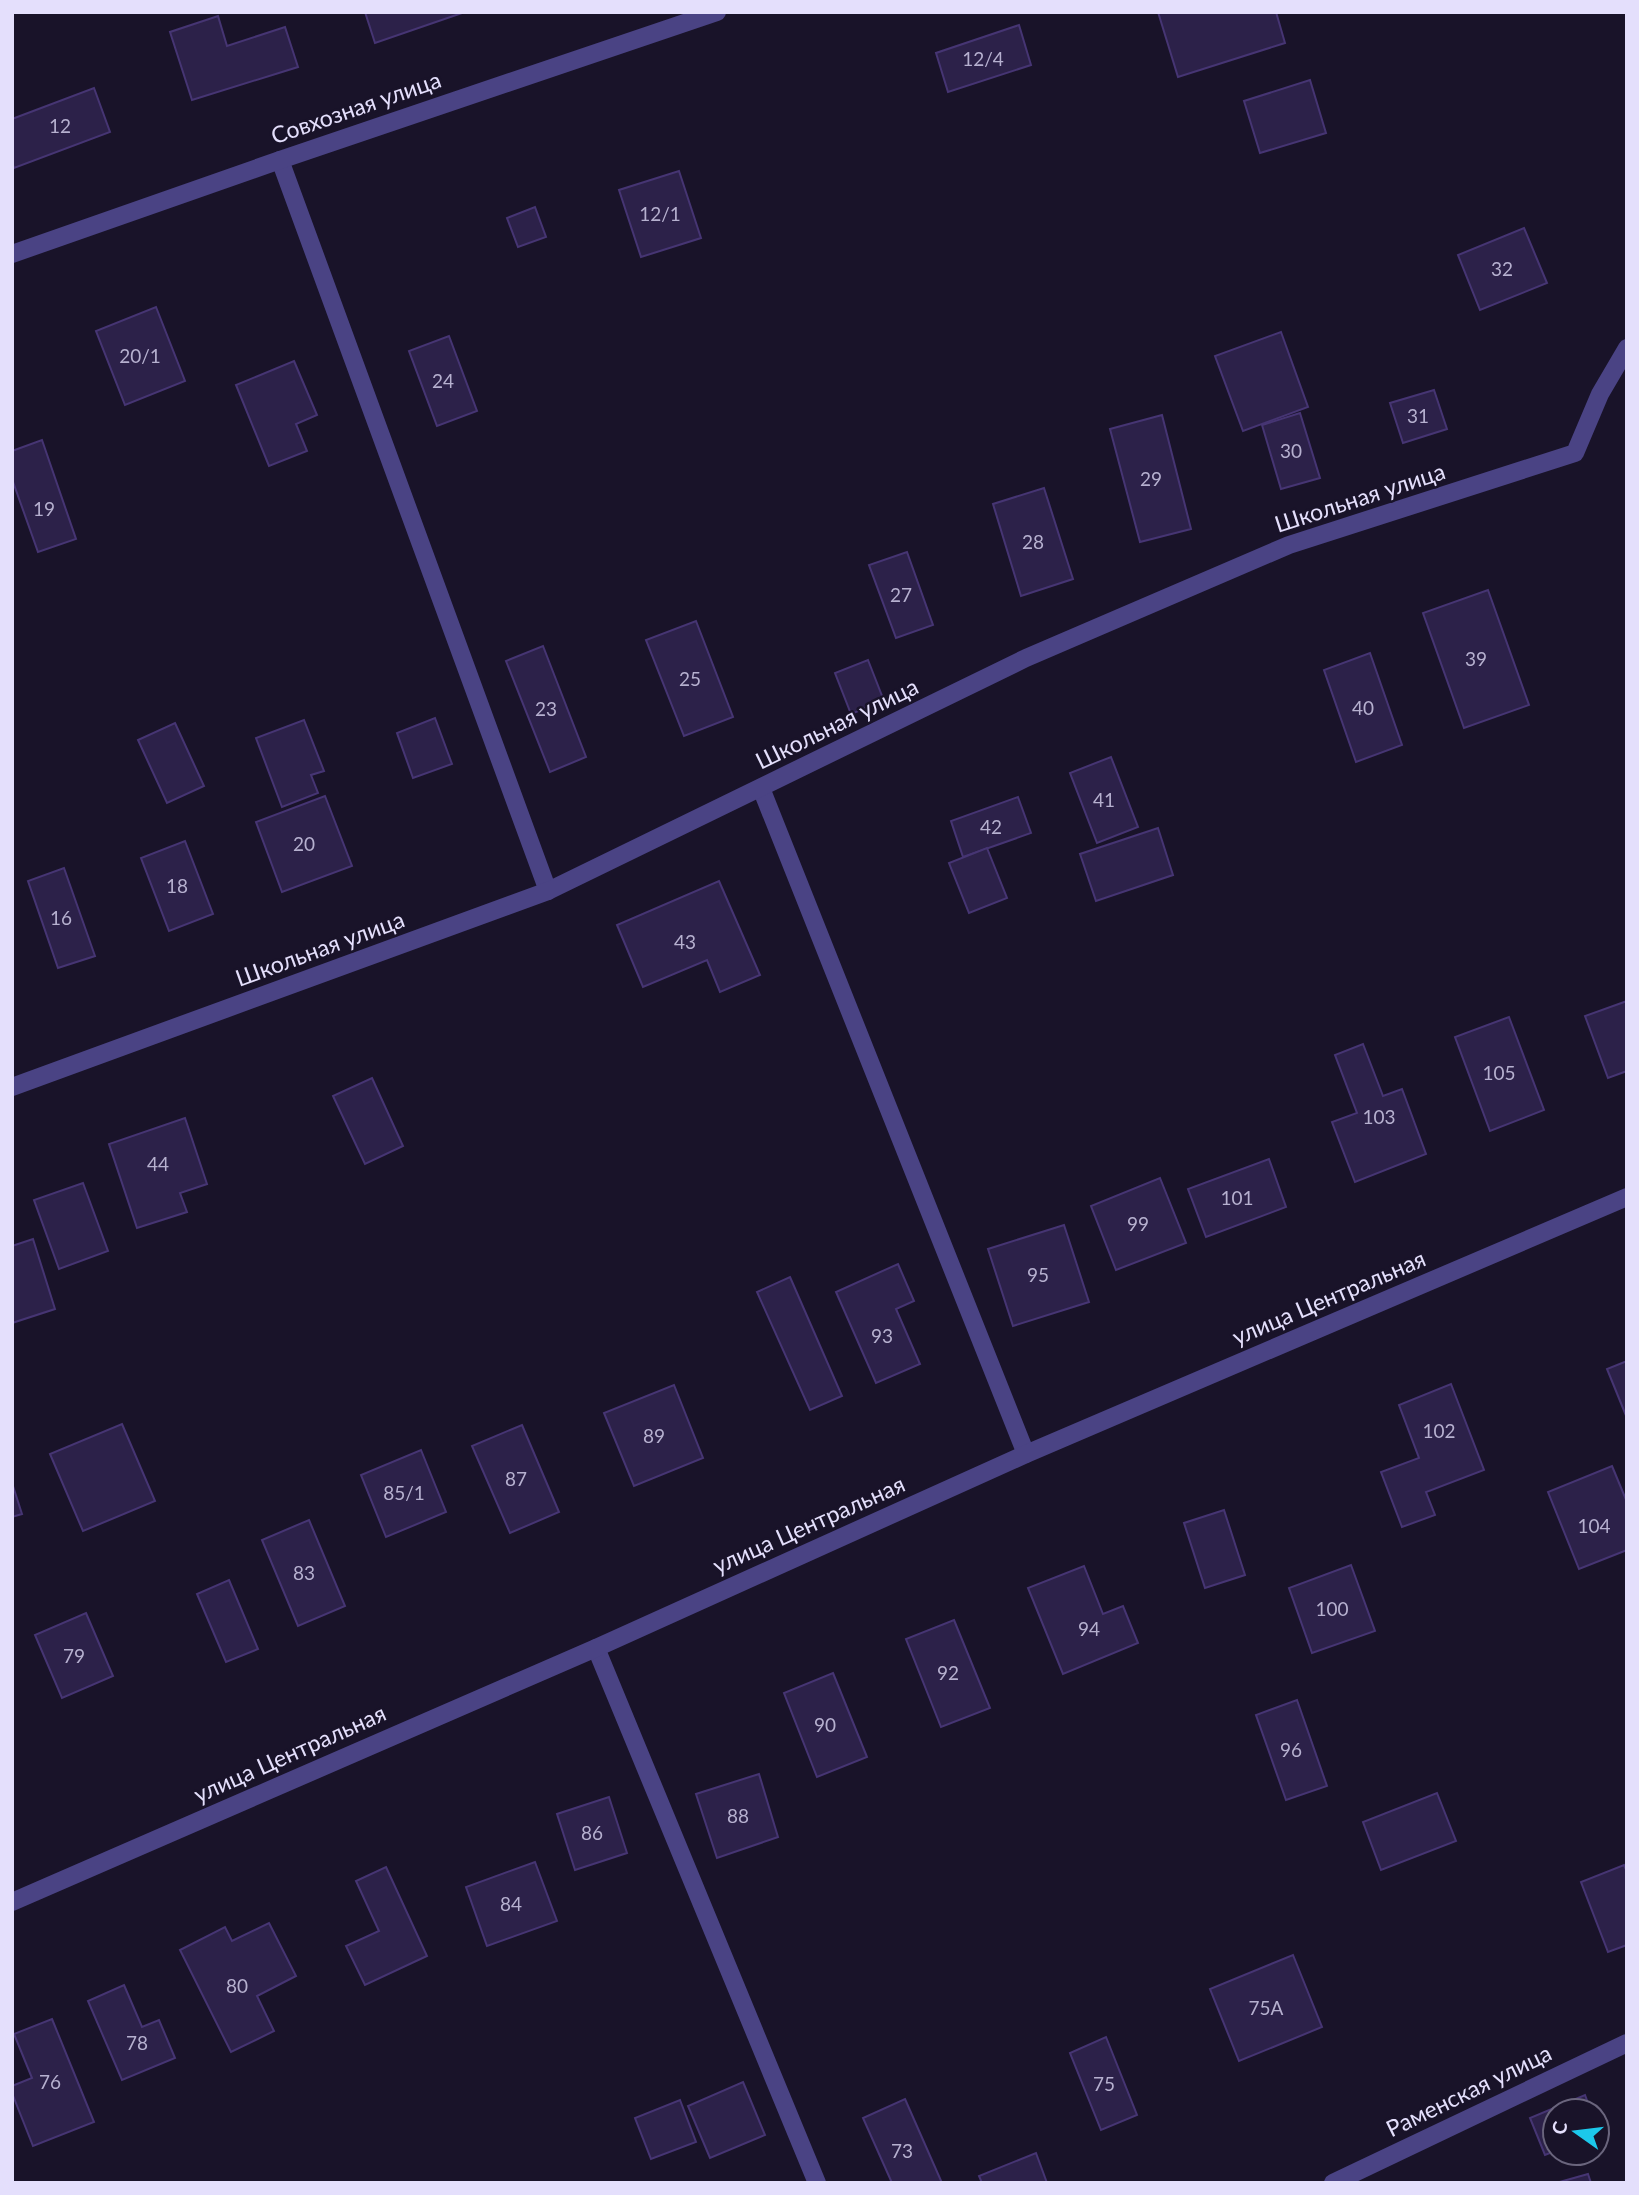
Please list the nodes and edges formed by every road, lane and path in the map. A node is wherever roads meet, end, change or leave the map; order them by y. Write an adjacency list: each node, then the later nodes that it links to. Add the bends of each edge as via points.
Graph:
1 (717, 12): 2 (street, Совхозная улица)
2 (280, 160): 3 (street, Совхозная улица); 6 (street)
3 (12, 254)
4 (1627, 348): 5 (street, Школьная улица, via 1600,394 1575,453 1289,545 1026,658)
5 (761, 788): 6 (street, Школьная улица); 9 (street)
6 (548, 891): 7 (street, Школьная улица)
7 (12, 1087)
8 (1627, 1197): 9 (street, улица Центральная)
9 (1026, 1454): 10 (street, улица Центральная)
10 (596, 1648): 11 (street, улица Центральная); 13 (street)
11 (12, 1902)
12 (1627, 2043): 14 (street, Раменская улица)
13 (817, 2183)
14 (1333, 2183)

